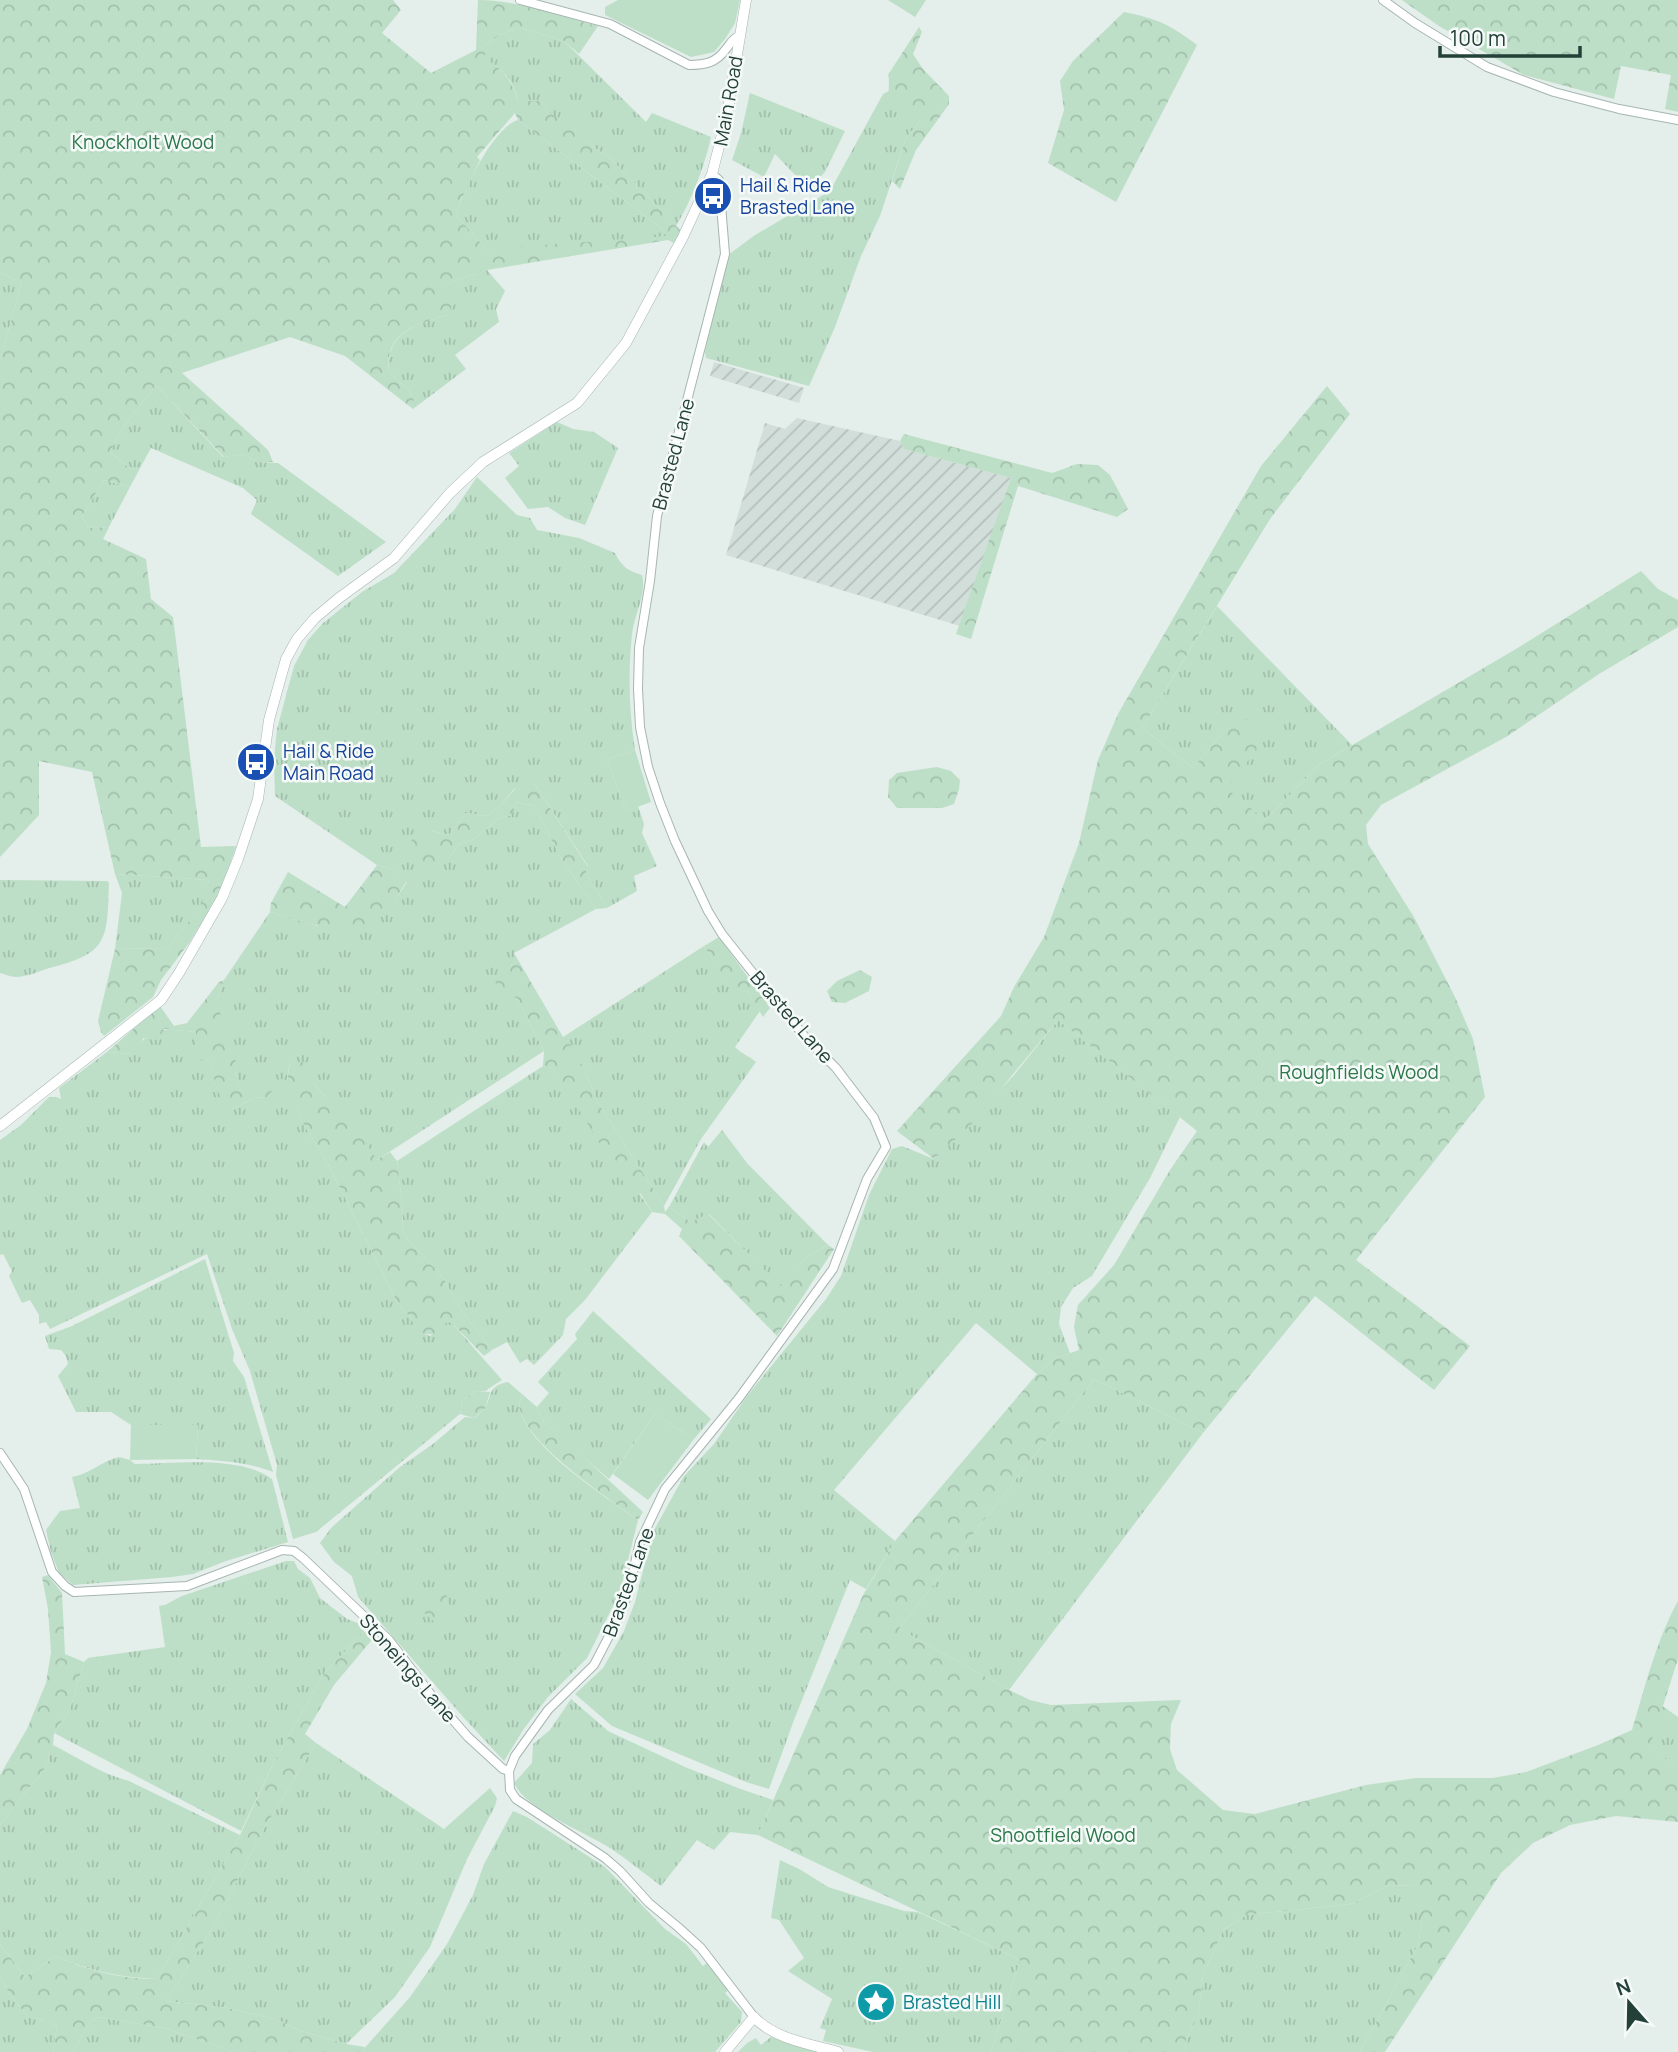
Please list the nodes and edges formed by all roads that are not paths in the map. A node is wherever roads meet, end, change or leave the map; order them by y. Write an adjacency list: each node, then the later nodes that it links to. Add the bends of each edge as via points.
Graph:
1 (520, 0): 4 (street, via 610,24 689,65 716,61)
2 (746, 0): 4 (street, Main Road)
3 (1383, 0): 5 (street, via 1487,67 1554,92)
4 (739, 36): 6 (street, Main Road, via 727,116)
5 (1677, 120)
6 (712, 173): 7 (street, Main Road, via 626,343 577,403 483,461 394,558 315,618 297,639 276,691 258,799 238,859 222,898 179,973 160,1000); 9 (street, Brasted Lane, via 719,180 725,254 657,516 639,648 640,727 660,803 708,911 772,997 874,1118 886,1147 867,1179 833,1269 739,1398 665,1489 640,1542 620,1615 594,1665 548,1710)
7 (0, 1126)
8 (0, 1453): 9 (street, Stoneings Lane, via 24,1489 52,1572 74,1592 187,1586 282,1550 294,1551 389,1640 468,1737)
9 (509, 1771): 10 (street, via 508,1782 516,1799 620,1871 701,1948)
10 (754, 2017): 11 (street); 12 (street, via 778,2034)
11 (725, 2052)
12 (838, 2052)

